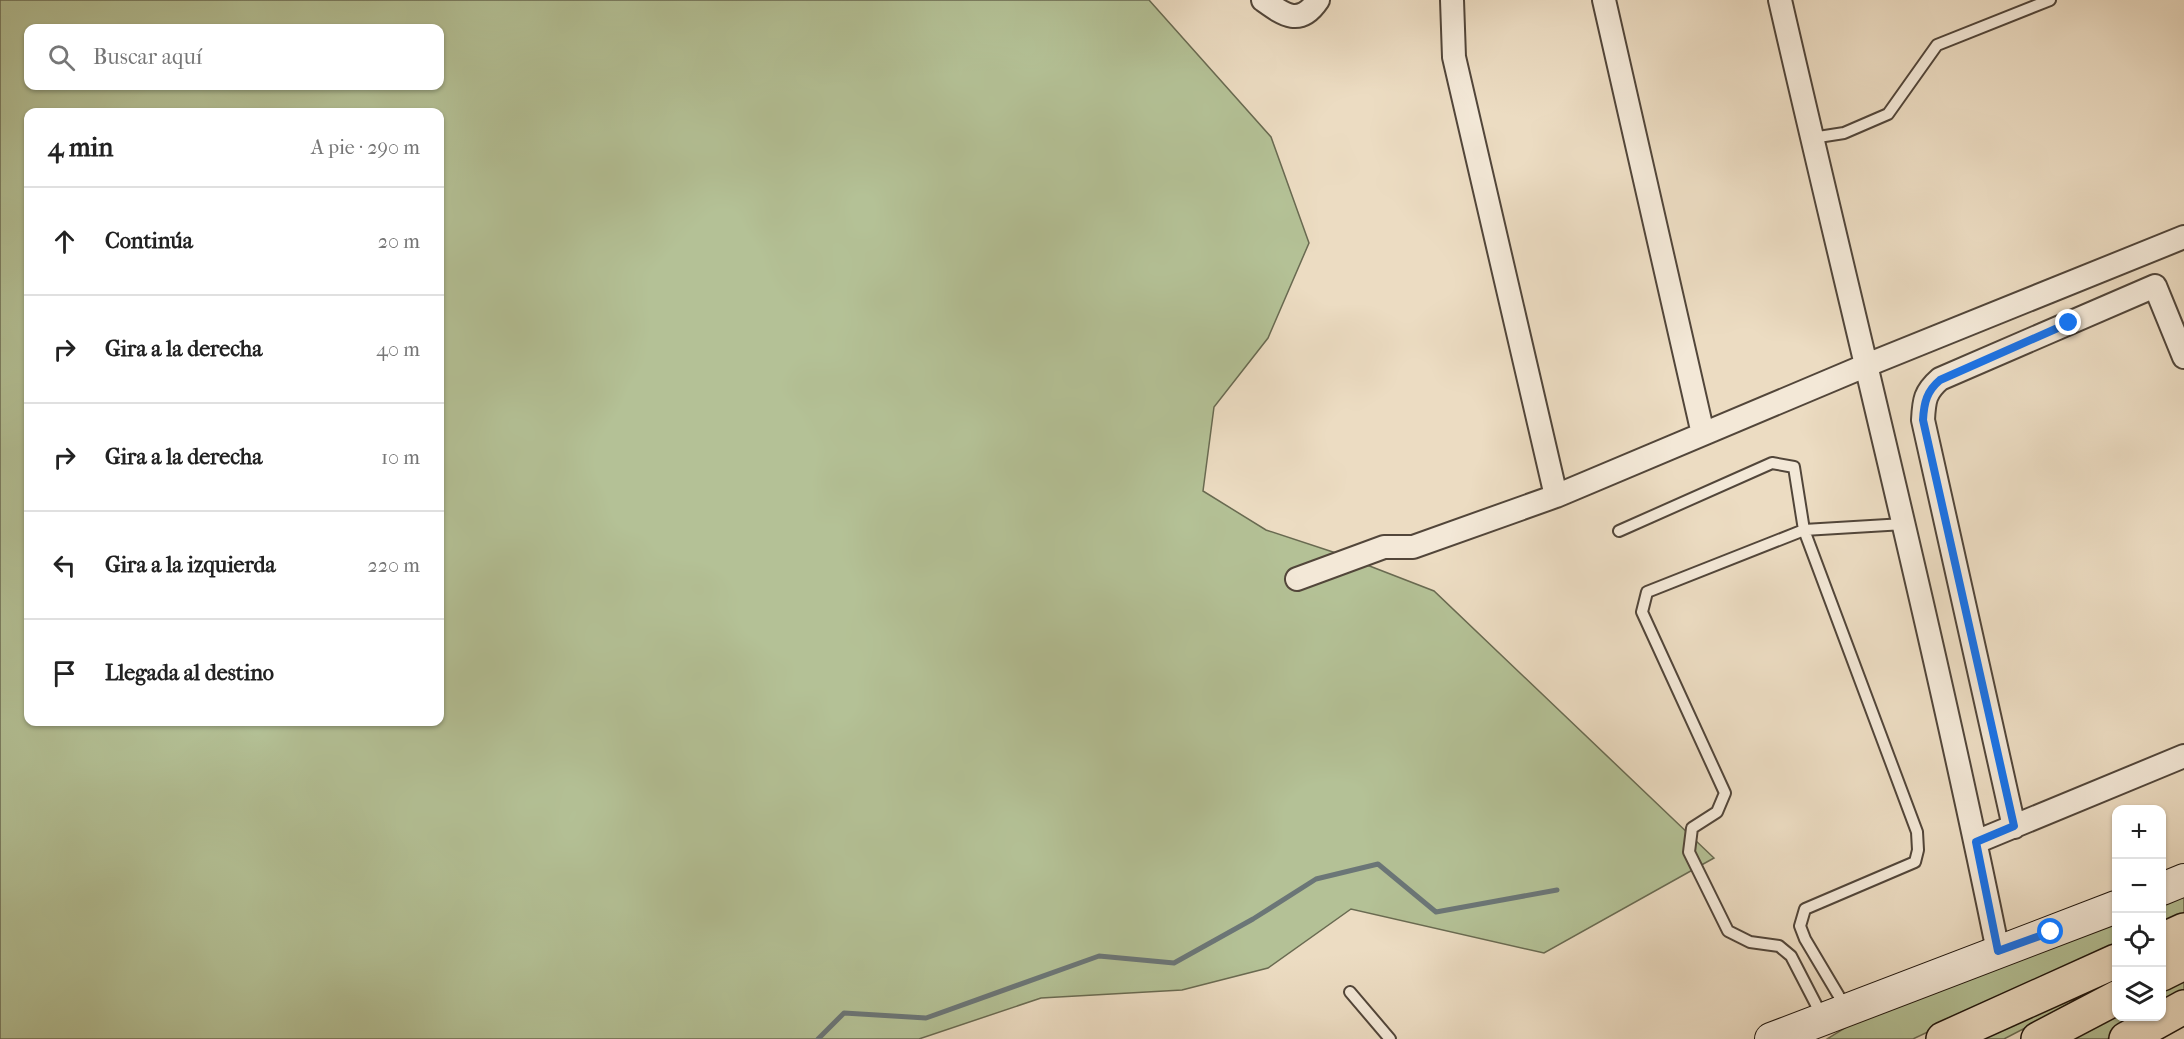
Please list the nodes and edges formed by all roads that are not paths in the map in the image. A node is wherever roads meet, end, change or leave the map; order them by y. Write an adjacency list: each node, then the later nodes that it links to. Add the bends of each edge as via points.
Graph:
1 (1263, 0): 2 (street, via 1292,17 1304,15)
2 (1318, 0)
3 (1452, 0): 12 (street, via 1454,57)
4 (1604, 0): 11 (street)
5 (1780, 0): 7 (street)
6 (2049, 0): 7 (lane, via 1937,45 1888,114 1844,133)
7 (1812, 138): 10 (street)
8 (2184, 237): 10 (street)
9 (2184, 357): 18 (street, via 2155,286 1940,380 1930,388 1924,403 1923,420)
10 (1868, 365): 11 (street); 13 (street)
11 (1703, 434): 12 (street)
12 (1556, 496): 16 (street, via 1413,547 1384,547)
13 (1904, 524): 14 (lane); 19 (street)
14 (1804, 530): 15 (lane, via 1794,467 1772,463); 32 (lane, via 1917,832 1915,862 1805,909 1800,926); 32 (lane, via 1647,592 1642,612 1725,793 1717,812 1692,828 1689,852 1728,931 1750,942 1779,946)
15 (1619, 531)
16 (1297, 579)
17 (2184, 756): 18 (street)
18 (2014, 826): 19 (street)
19 (1976, 842): 25 (street)
20 (2184, 880): 21 (street)
21 (2166, 887)
22 (2112, 908): 25 (street)
23 (2184, 930): 24 (highway)
24 (2166, 938)
25 (1998, 951): 32 (street)
26 (2112, 963): 36 (highway)
27 (2184, 963): 28 (highway)
28 (2166, 972)
29 (1350, 992): 34 (lane)
30 (2112, 1000): 37 (highway)
31 (2184, 1007): 38 (highway)
32 (1835, 1014): 35 (street)
33 (2184, 1015): 39 (highway)
34 (1389, 1039)
35 (1771, 1039)
36 (1943, 1039)
37 (2038, 1039)
38 (2126, 1039)
39 (2147, 1039)

